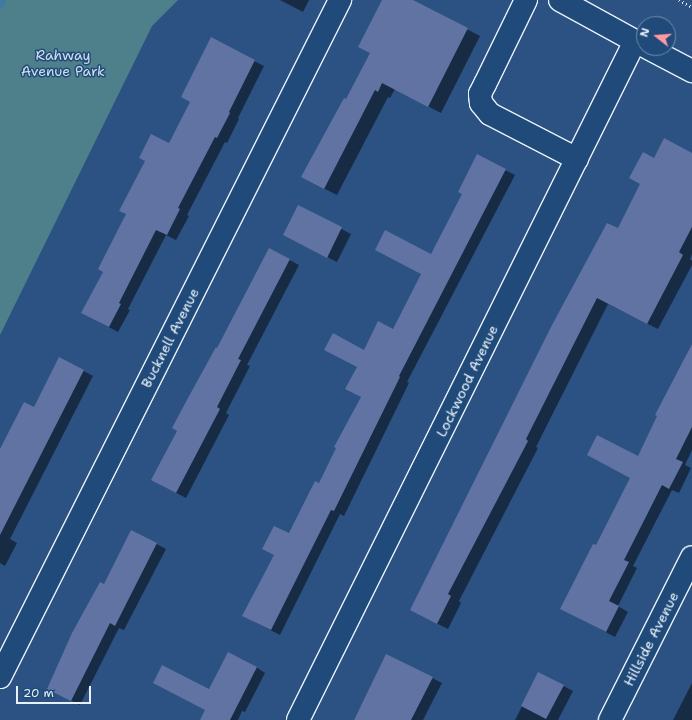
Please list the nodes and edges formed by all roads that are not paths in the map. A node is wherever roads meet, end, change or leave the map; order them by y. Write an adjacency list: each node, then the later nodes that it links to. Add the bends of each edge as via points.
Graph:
1 (340, 0): 10 (street, Bucknell Avenue)
2 (526, 0): 8 (street, via 480,94 481,102 490,114)
3 (560, 0): 4 (street)
4 (636, 41)
5 (637, 56): 8 (street, Lockwood Avenue)
6 (664, 56): 7 (street)
7 (692, 71)
8 (577, 159): 11 (street, Lockwood Avenue)
9 (692, 557): 12 (street, Hillside Avenue)
10 (0, 677)
11 (298, 720)
12 (610, 720)

